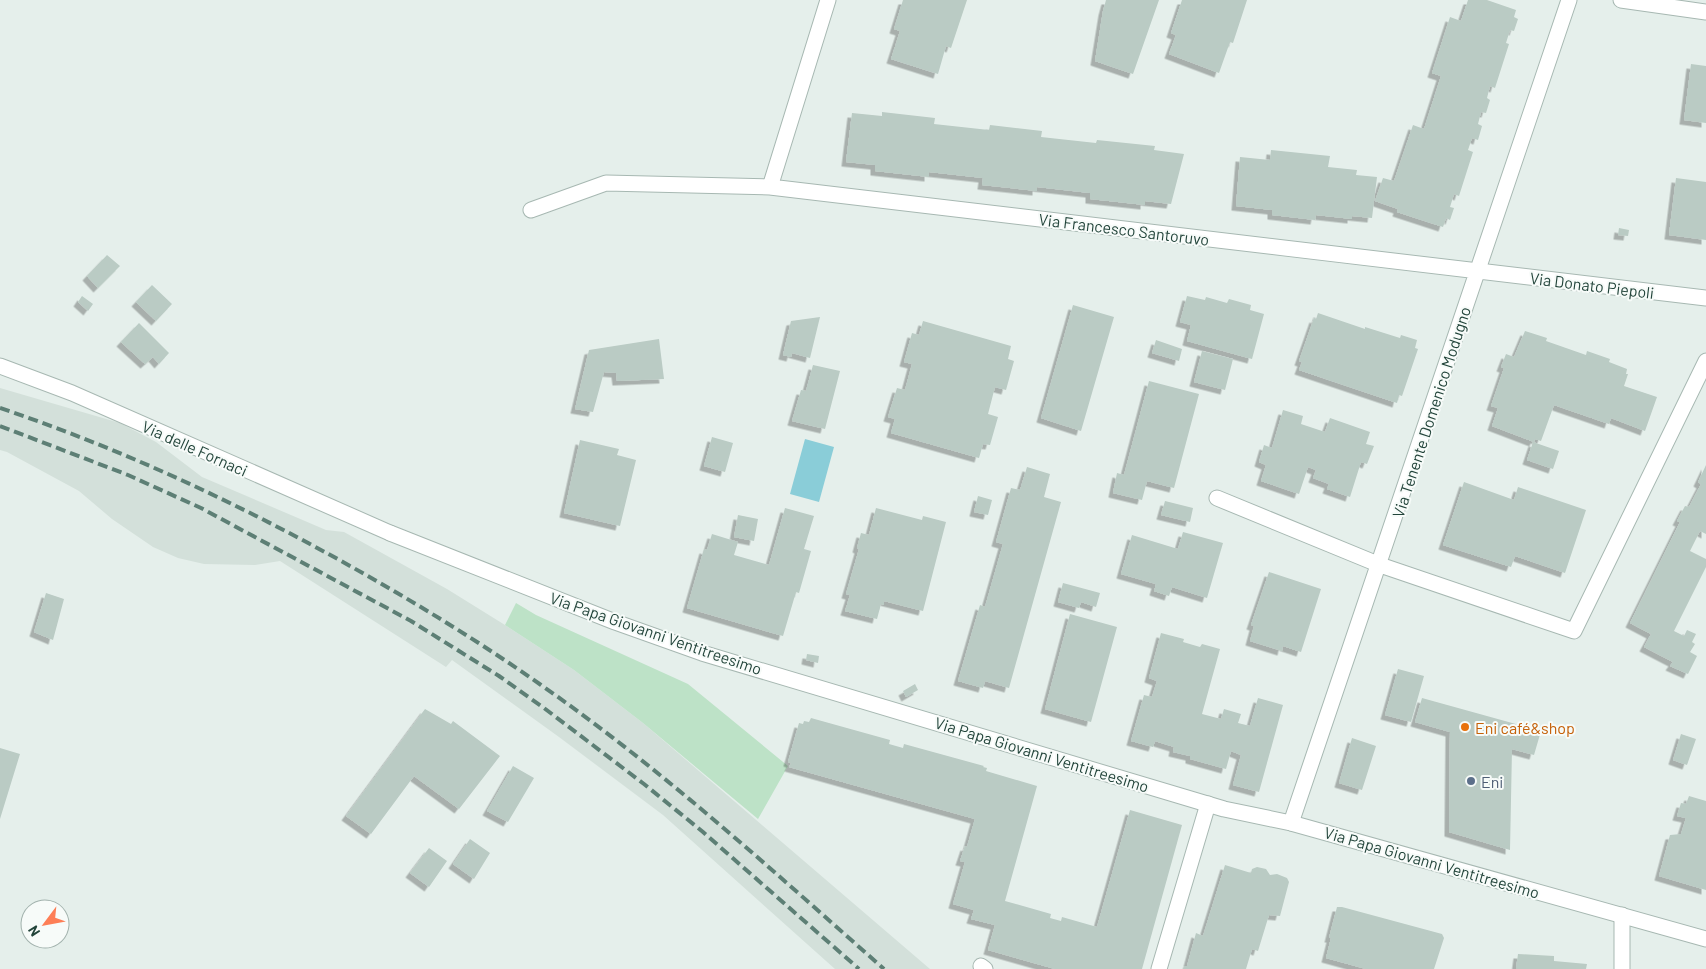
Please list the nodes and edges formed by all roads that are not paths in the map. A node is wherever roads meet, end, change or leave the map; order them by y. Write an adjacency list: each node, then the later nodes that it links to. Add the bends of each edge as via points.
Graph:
1 (828, 0): 5 (street)
2 (1569, 0): 7 (street, Via Tenente Domenico Modugno)
3 (1621, 0): 4 (street)
4 (1706, 12)
5 (770, 187): 6 (street, Via Francesco Santoruvo, via 606,183); 7 (street, Via Francesco Santoruvo)
6 (531, 210)
7 (1478, 271): 8 (street, Via Donato Piepoli); 13 (street, Via Tenente Domenico Modugno)
8 (1706, 298)
9 (1706, 361): 13 (street, via 1574,631)
10 (0, 366): 12 (street, Via delle Fornaci, via 72,394)
11 (1217, 498): 13 (street)
12 (390, 533): 14 (street, Via Papa Giovanni Ventitreesimo, via 702,653)
13 (1380, 565): 15 (street, Via Tenente Domenico Modugno)
14 (1208, 804): 15 (street, Via Papa Giovanni Ventitreesimo); 18 (street)
15 (1291, 823): 16 (street, Via Papa Giovanni Ventitreesimo)
16 (1622, 915): 17 (street, Via Papa Giovanni Ventitreesimo); 19 (street)
17 (1706, 939)
18 (1159, 969)
19 (1622, 969)

